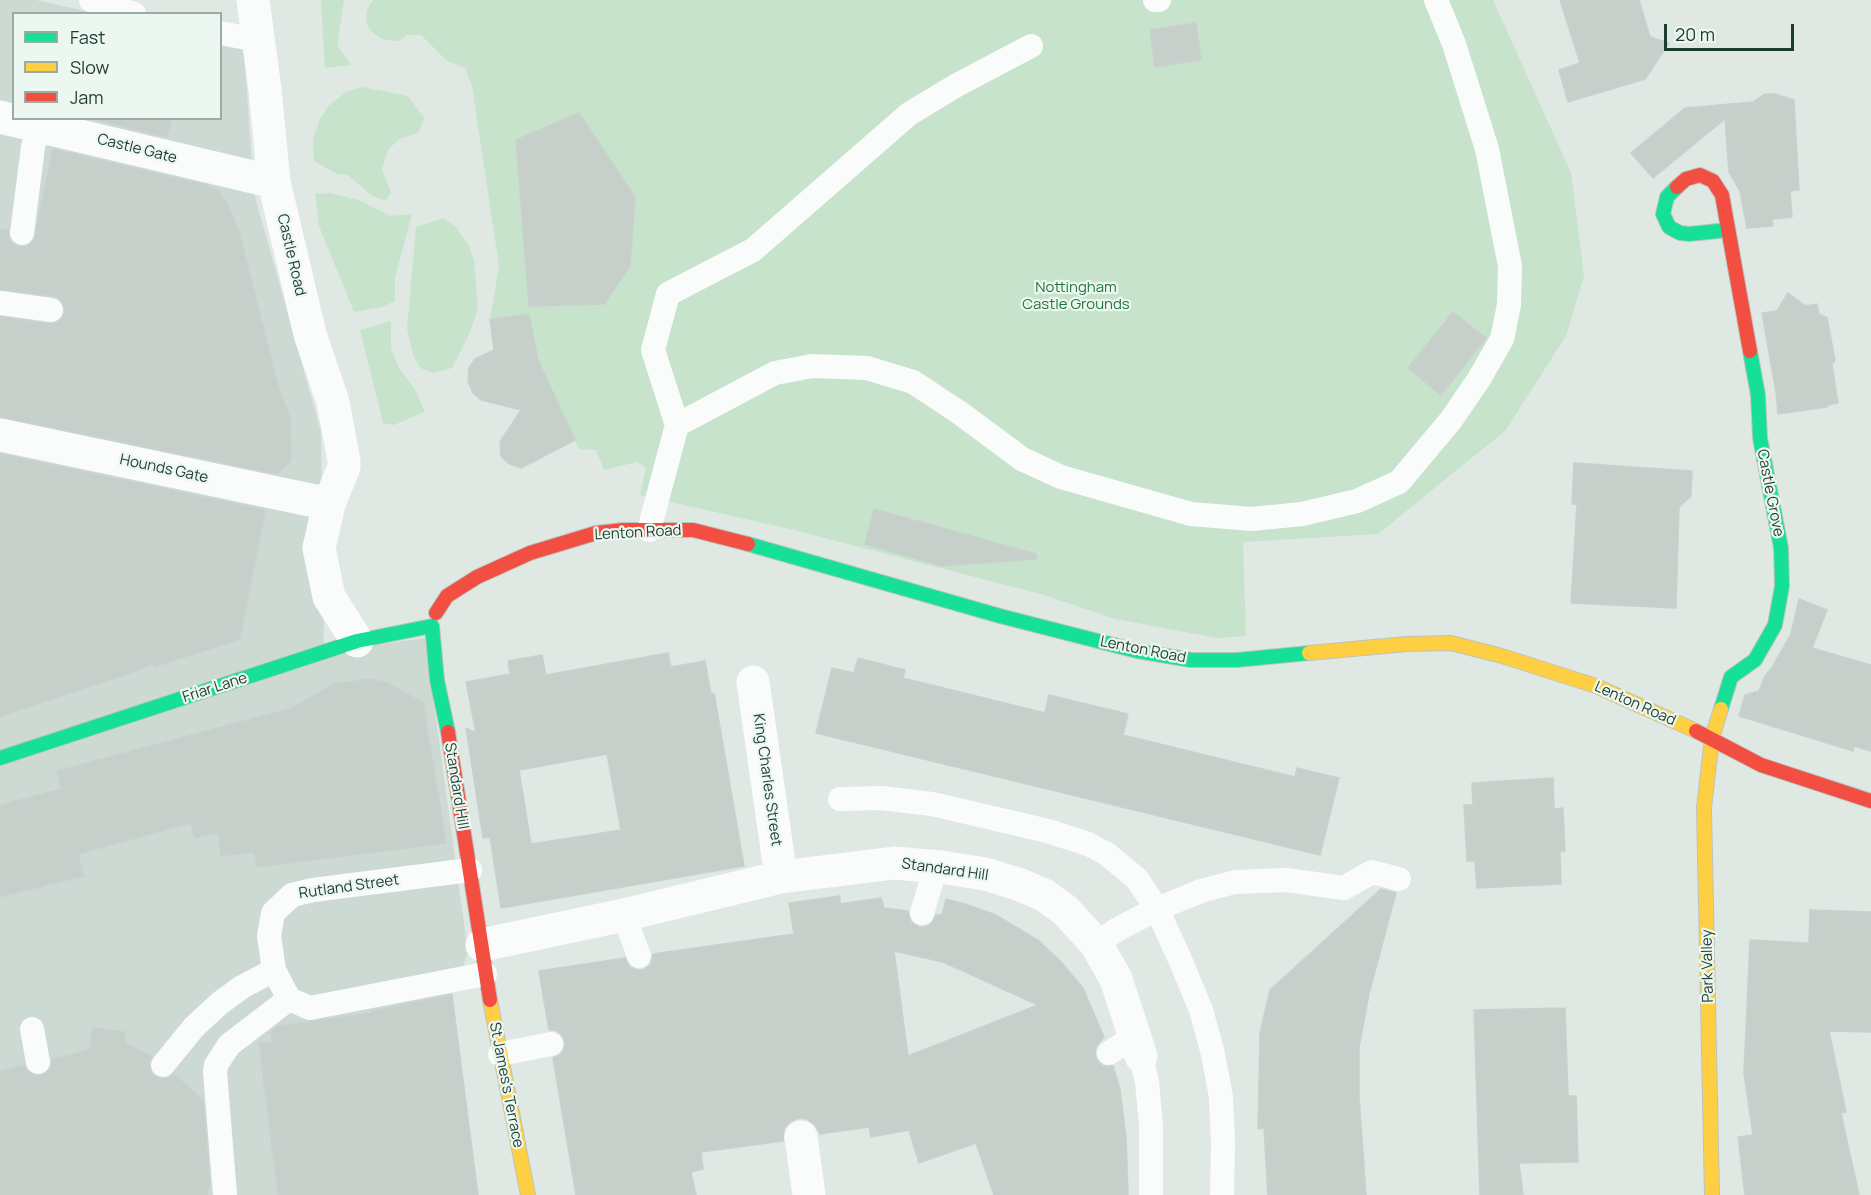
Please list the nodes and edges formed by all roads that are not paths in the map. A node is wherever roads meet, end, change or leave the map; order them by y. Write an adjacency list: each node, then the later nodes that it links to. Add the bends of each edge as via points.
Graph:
1 (91, 0): 4 (lane)
2 (253, 0): 7 (street, Castle Road)
3 (1436, 0): 15 (lane, via 1487,149 1510,266 1509,305 1502,339 1479,379 1451,420 1399,482 1357,501 1302,514 1252,519 1191,514 1061,477 1022,459 913,382 867,368 813,366 776,373)
4 (132, 9)
5 (222, 34): 7 (lane)
6 (1031, 46): 15 (lane, via 909,114 753,250 668,294 653,350)
7 (258, 50): 10 (street, Castle Road)
8 (15, 120): 9 (street, Castle Gate)
9 (39, 125): 10 (street, Castle Gate); 12 (lane)
10 (274, 182): 17 (street, Castle Road, via 310,334 333,402 344,461)
11 (1728, 230): 11 (street, Castle Grove, via 1689,234 1669,227 1663,214 1667,197 1686,179 1700,175 1713,181 1722,195); 22 (street, Castle Grove, via 1758,395 1760,438 1781,548 1782,586 1775,624 1755,660 1731,677)
12 (21, 233)
13 (6, 300): 14 (lane)
14 (51, 310)
15 (677, 425): 18 (lane)
16 (0, 435): 17 (street, Hounds Gate)
17 (329, 504): 20 (street, Castle Road, via 319,548 325,578 329,597)
18 (649, 530): 19 (street, Lenton Road, via 596,533 530,553 447,596); 22 (street, Lenton Road, via 693,530 739,541 1000,615 1137,651 1191,660 1237,660 1451,643 1596,686)
19 (434, 620): 20 (street, Friar Lane); 27 (street, Standard Hill, via 437,680)
20 (357, 641): 23 (street, Friar Lane)
21 (753, 682): 28 (street, King Charles Street)
22 (1712, 738): 25 (street, Lenton Road, via 1761,765); 50 (street, Park Valley, via 1704,808)
23 (0, 758)
24 (840, 799): 30 (lane, via 881,798 932,804 1088,844 1137,879)
25 (1871, 801)
26 (936, 866): 28 (street, Standard Hill, via 894,863); 31 (lane); 33 (street, Standard Hill, via 985,874 1044,895 1065,910)
27 (470, 870): 35 (street, Standard Hill); 36 (lane, Rutland Street, via 292,895 273,912 269,936)
28 (781, 877): 32 (street, Standard Hill)
29 (1399, 879): 30 (lane, via 1372,872 1344,888 1286,880 1235,882)
30 (1157, 909): 33 (lane); 49 (lane, via 1192,988 1213,1054 1221,1097)
31 (922, 913)
32 (624, 915): 34 (lane); 35 (street, Standard Hill)
33 (1096, 944): 40 (street, Standard Hill, via 1116,979)
34 (639, 956)
35 (483, 960): 37 (lane, via 310,1008); 41 (street, St James's Terrace)
36 (274, 970): 37 (lane, Rutland Street); 43 (lane, via 242,987 194,1027)
37 (290, 999): 45 (lane, via 229,1045 216,1065)
38 (32, 1029): 42 (lane)
39 (551, 1044): 41 (lane)
40 (1128, 1048): 48 (lane, Standard Hill, via 1147,1082)
41 (500, 1054): 46 (street, St James's Terrace)
42 (38, 1062)
43 (163, 1065)
44 (801, 1137): 47 (street)
45 (225, 1195)
46 (528, 1195)
47 (809, 1195)
48 (1151, 1195)
49 (1222, 1195)
50 (1712, 1195)

